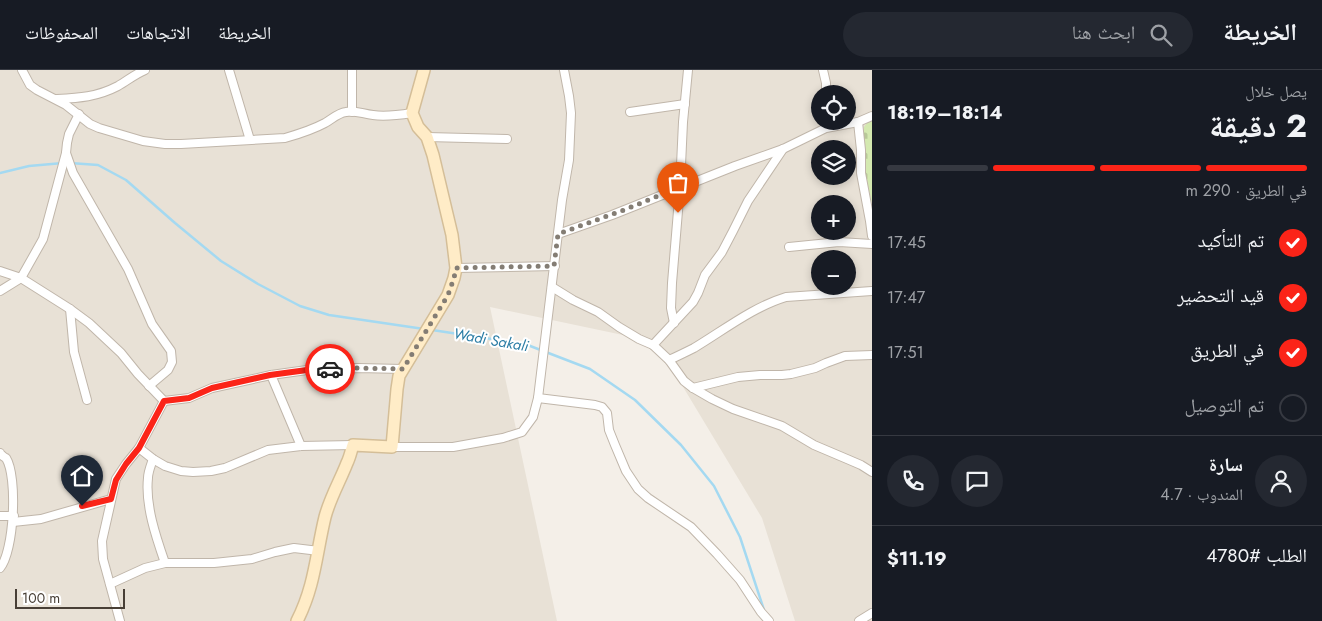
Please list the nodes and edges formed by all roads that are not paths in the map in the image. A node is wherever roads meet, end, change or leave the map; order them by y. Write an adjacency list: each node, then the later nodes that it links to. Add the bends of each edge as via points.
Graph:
1 (22, 70): 10 (street, via 30,85)
2 (144, 70): 10 (street, via 99,94)
3 (229, 70): 21 (street)
4 (352, 70): 12 (street)
5 (424, 70): 14 (street)
6 (564, 70): 26 (street, via 571,113 569,160)
7 (688, 70): 11 (street)
8 (822, 70): 9 (street)
9 (826, 85)
10 (57, 99): 15 (street)
11 (685, 104): 13 (street); 24 (street)
12 (352, 112): 14 (street, via 387,116); 21 (street, via 285,138)
13 (630, 112)
14 (412, 113): 19 (street)
15 (79, 114): 21 (street, via 99,128 150,142 181,144); 23 (street, via 69,134)
16 (872, 116): 17 (street)
17 (858, 122): 25 (street, via 861,173)
18 (816, 130): 22 (street)
19 (427, 138): 20 (street); 31 (street, via 452,235)
20 (507, 139)
21 (250, 140)
22 (783, 149): 24 (street); 38 (street, via 748,201 693,302)
23 (66, 153): 33 (street, via 43,239); 44 (street, via 73,173 128,269 152,324 171,351 172,362 168,370)
24 (680, 187): 26 (street); 38 (street, via 672,283)
25 (872, 228): 27 (street)
26 (558, 234): 30 (street)
27 (872, 236)
28 (872, 244): 29 (street, via 839,242)
29 (790, 247)
30 (554, 266): 31 (street); 34 (street)
31 (456, 268): 42 (street, via 448,295)
32 (0, 271): 33 (street)
33 (21, 278): 35 (street); 37 (street)
34 (552, 287): 39 (street); 46 (street)
35 (0, 291)
36 (872, 291): 41 (street, via 786,296)
37 (70, 309): 44 (street, via 121,353); 47 (street, via 74,352)
38 (674, 323): 39 (street)
39 (653, 345): 41 (street)
40 (872, 355): 45 (street, via 845,356 791,374 738,377)
41 (669, 360): 45 (street)
42 (403, 369): 43 (street, via 307,370); 51 (street, via 396,390)
43 (270, 375): 48 (street, via 212,388 189,398); 50 (street)
44 (149, 386): 48 (street)
45 (693, 388): 55 (street, via 733,409 782,426)
46 (538, 398): 51 (street, via 533,417 522,432 462,446); 66 (street, via 602,407 607,413 615,445 638,489 691,527 740,580)
47 (87, 400)
48 (164, 401): 52 (street)
49 (353, 445): 50 (street); 51 (street); 59 (street, via 326,515)
50 (302, 446): 54 (street, via 268,450 211,471 181,470)
51 (392, 447)
52 (139, 448): 54 (street); 56 (street, via 116,480)
53 (0, 453): 58 (street, via 9,467)
54 (153, 459): 60 (street, via 148,495 155,535)
55 (872, 472)
56 (111, 499): 58 (street, via 41,519); 62 (street, via 102,541)
57 (0, 516): 58 (street)
58 (13, 519): 61 (street, via 6,560)
59 (319, 551): 60 (street, via 294,548 252,559); 65 (street, via 309,595)
60 (165, 563): 62 (street)
61 (0, 568)
62 (110, 584): 64 (street)
63 (872, 613): 67 (street)
64 (120, 621)
65 (297, 621)
66 (769, 621)
67 (859, 621)

